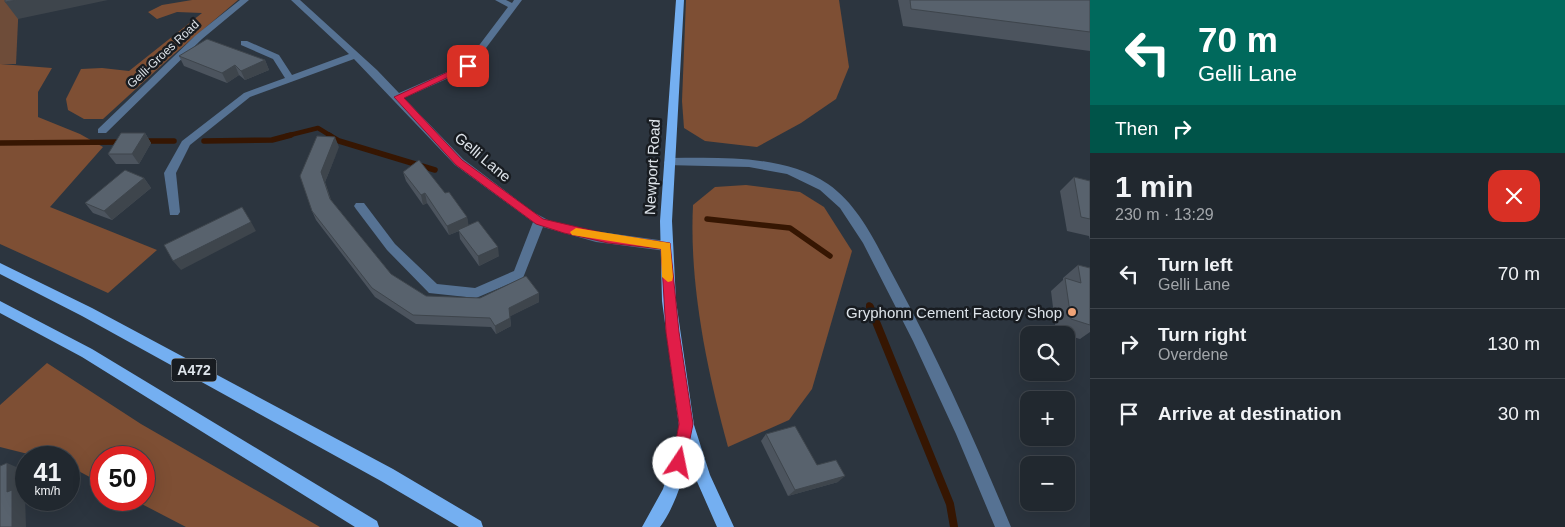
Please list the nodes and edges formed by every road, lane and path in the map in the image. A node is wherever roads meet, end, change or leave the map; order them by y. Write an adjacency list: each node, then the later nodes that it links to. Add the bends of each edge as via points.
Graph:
1 (245, 0): 10 (street, Gelli-Groes Road, via 199,37)
2 (295, 0): 7 (street, Gelli Lane)
3 (499, 0): 5 (street)
4 (680, 0): 11 (main road, Newport Road)
5 (515, 3): 9 (street, via 468,66)
6 (244, 43): 8 (street, via 276,58)
7 (355, 54): 8 (street); 9 (street, Gelli Lane)
8 (290, 79): 13 (street, via 246,95 186,143 170,173)
9 (398, 97): 14 (street, Gelli Lane, via 459,162)
10 (102, 131)
11 (669, 162): 15 (main road, Newport Road); 23 (street, via 723,163 776,169 824,187 848,210 910,319 945,390)
12 (360, 206): 14 (street, via 391,247 434,289 476,293 519,274)
13 (174, 212)
14 (539, 221): 15 (street, Gelli Lane, via 608,238)
15 (666, 246): 18 (main road, Newport Road, via 672,332)
16 (0, 268): 20 (main road, A472, via 96,316)
17 (0, 307): 19 (main road, A472, via 119,372)
18 (686, 424): 21 (main road, Newport Road, via 672,487); 22 (main road, Newport Road, via 703,477)
19 (371, 527)
20 (476, 527)
21 (650, 527)
22 (726, 527)
23 (1003, 527)

